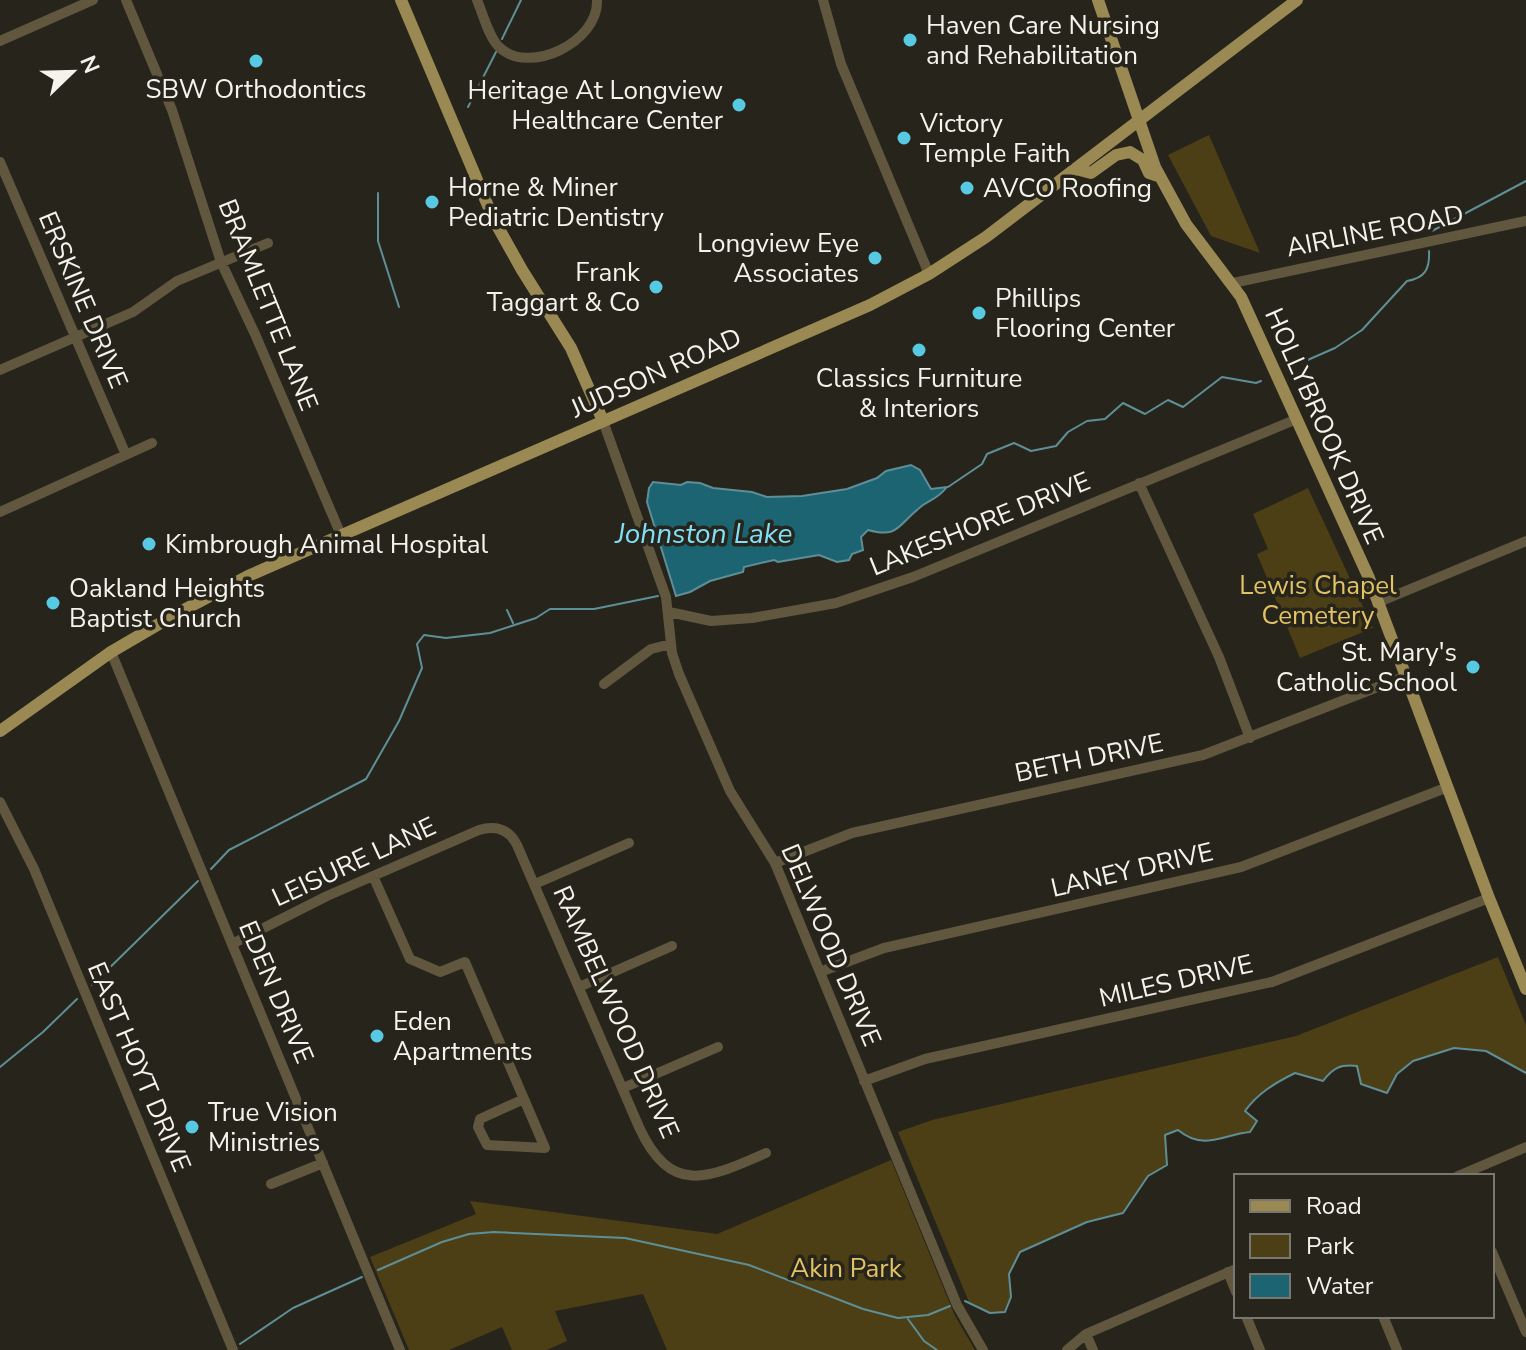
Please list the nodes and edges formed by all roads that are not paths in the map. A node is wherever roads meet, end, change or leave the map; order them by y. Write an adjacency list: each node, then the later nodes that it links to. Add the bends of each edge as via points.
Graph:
1 (93, 0): 9 (street)
2 (126, 0): 16 (street, BRAMLETTE LANE, via 180,132)
3 (401, 0): 22 (main road, via 498,228 571,348)
4 (477, 0): 5 (street, via 498,46 529,58 580,38 593,21)
5 (597, 0)
6 (823, 0): 17 (street, via 841,64)
7 (1098, 0): 10 (main road, HOLLYBROOK DRIVE)
8 (1297, 0): 10 (main road, JUDSON ROAD)
9 (0, 41)
10 (1138, 122): 12 (main road, JUDSON ROAD); 13 (main road, HOLLYBROOK DRIVE)
11 (0, 162): 19 (street, ERSKINE DRIVE)
12 (1076, 169): 13 (main road, via 1091,173 1130,152); 17 (main road, JUDSON ROAD)
13 (1160, 177): 18 (main road, HOLLYBROOK DRIVE, via 1191,232)
14 (1526, 221): 18 (street, AIRLINE ROAD)
15 (268, 243): 16 (street)
16 (221, 262): 19 (street, via 177,281 133,312); 27 (street, BRAMLETTE LANE)
17 (929, 274): 22 (main road, JUDSON ROAD, via 870,305)
18 (1233, 283): 21 (main road, HOLLYBROOK DRIVE)
19 (75, 337): 20 (street); 24 (street, ERSKINE DRIVE)
20 (0, 370)
21 (1297, 419): 25 (street, LAKESHORE DRIVE); 29 (main road, HOLLYBROOK DRIVE)
22 (603, 421): 27 (main road, JUDSON ROAD); 30 (street, DELWOOD DRIVE)
23 (152, 443): 24 (street)
24 (126, 455): 26 (street)
25 (1139, 483): 30 (street, LAKESHORE DRIVE, via 844,601 723,621); 36 (street)
26 (0, 512)
27 (341, 535): 32 (main road, JUDSON ROAD, via 201,599)
28 (1526, 541): 29 (street)
29 (1379, 602): 33 (main road, HOLLYBROOK DRIVE)
30 (669, 612): 31 (street, DELWOOD DRIVE)
31 (671, 644): 34 (street, via 651,649); 41 (street, DELWOOD DRIVE, via 722,775)
32 (111, 652): 35 (main road, JUDSON ROAD); 45 (street, EDEN DRIVE)
33 (1406, 676): 36 (street, BETH DRIVE); 37 (main road, HOLLYBROOK DRIVE)
34 (604, 684)
35 (0, 731)
36 (1250, 738): 41 (street, BETH DRIVE, via 1194,758 852,833)
37 (1448, 787): 44 (main road, HOLLYBROOK DRIVE); 47 (street, LANEY DRIVE, via 1241,867 884,948)
38 (0, 802): 65 (street, EAST HOYT DRIVE, via 34,869)
39 (497, 828): 42 (street, LEISURE LANE, via 479,830); 43 (street, RAMBELWOOD DRIVE, via 514,839)
40 (629, 843): 43 (street)
41 (775, 863): 47 (street, DELWOOD DRIVE)
42 (373, 876): 45 (street, LEISURE LANE); 53 (street, via 410,959 440,972 465,962)
43 (535, 884): 48 (street, RAMBELWOOD DRIVE)
44 (1489, 898): 49 (main road, HOLLYBROOK DRIVE); 51 (street, MILES DRIVE, via 1272,982 925,1059)
45 (232, 944): 56 (street, EDEN DRIVE)
46 (672, 946): 48 (street)
47 (820, 972): 51 (street, DELWOOD DRIVE)
48 (579, 987): 52 (street, RAMBELWOOD DRIVE)
49 (1526, 989)
50 (718, 1047): 52 (street)
51 (864, 1081): 67 (street, DELWOOD DRIVE, via 957,1305)
52 (623, 1088): 55 (street, RAMBELWOOD DRIVE, via 650,1148 677,1172 714,1175)
53 (524, 1099): 53 (street, via 480,1119 478,1127 487,1145 545,1148)
54 (1526, 1147): 57 (street)
55 (766, 1153)
56 (323, 1163): 58 (street); 66 (street, EDEN DRIVE)
57 (1464, 1174)
58 (271, 1184)
59 (1494, 1257): 63 (street)
60 (1232, 1271): 64 (street)
61 (1247, 1318): 70 (street)
62 (1384, 1318): 71 (street)
63 (1526, 1332)
64 (1086, 1334): 68 (street); 69 (street)
65 (233, 1350)
66 (400, 1350)
67 (983, 1350)
68 (1067, 1350)
69 (1093, 1350)
70 (1260, 1350)
71 (1397, 1350)

